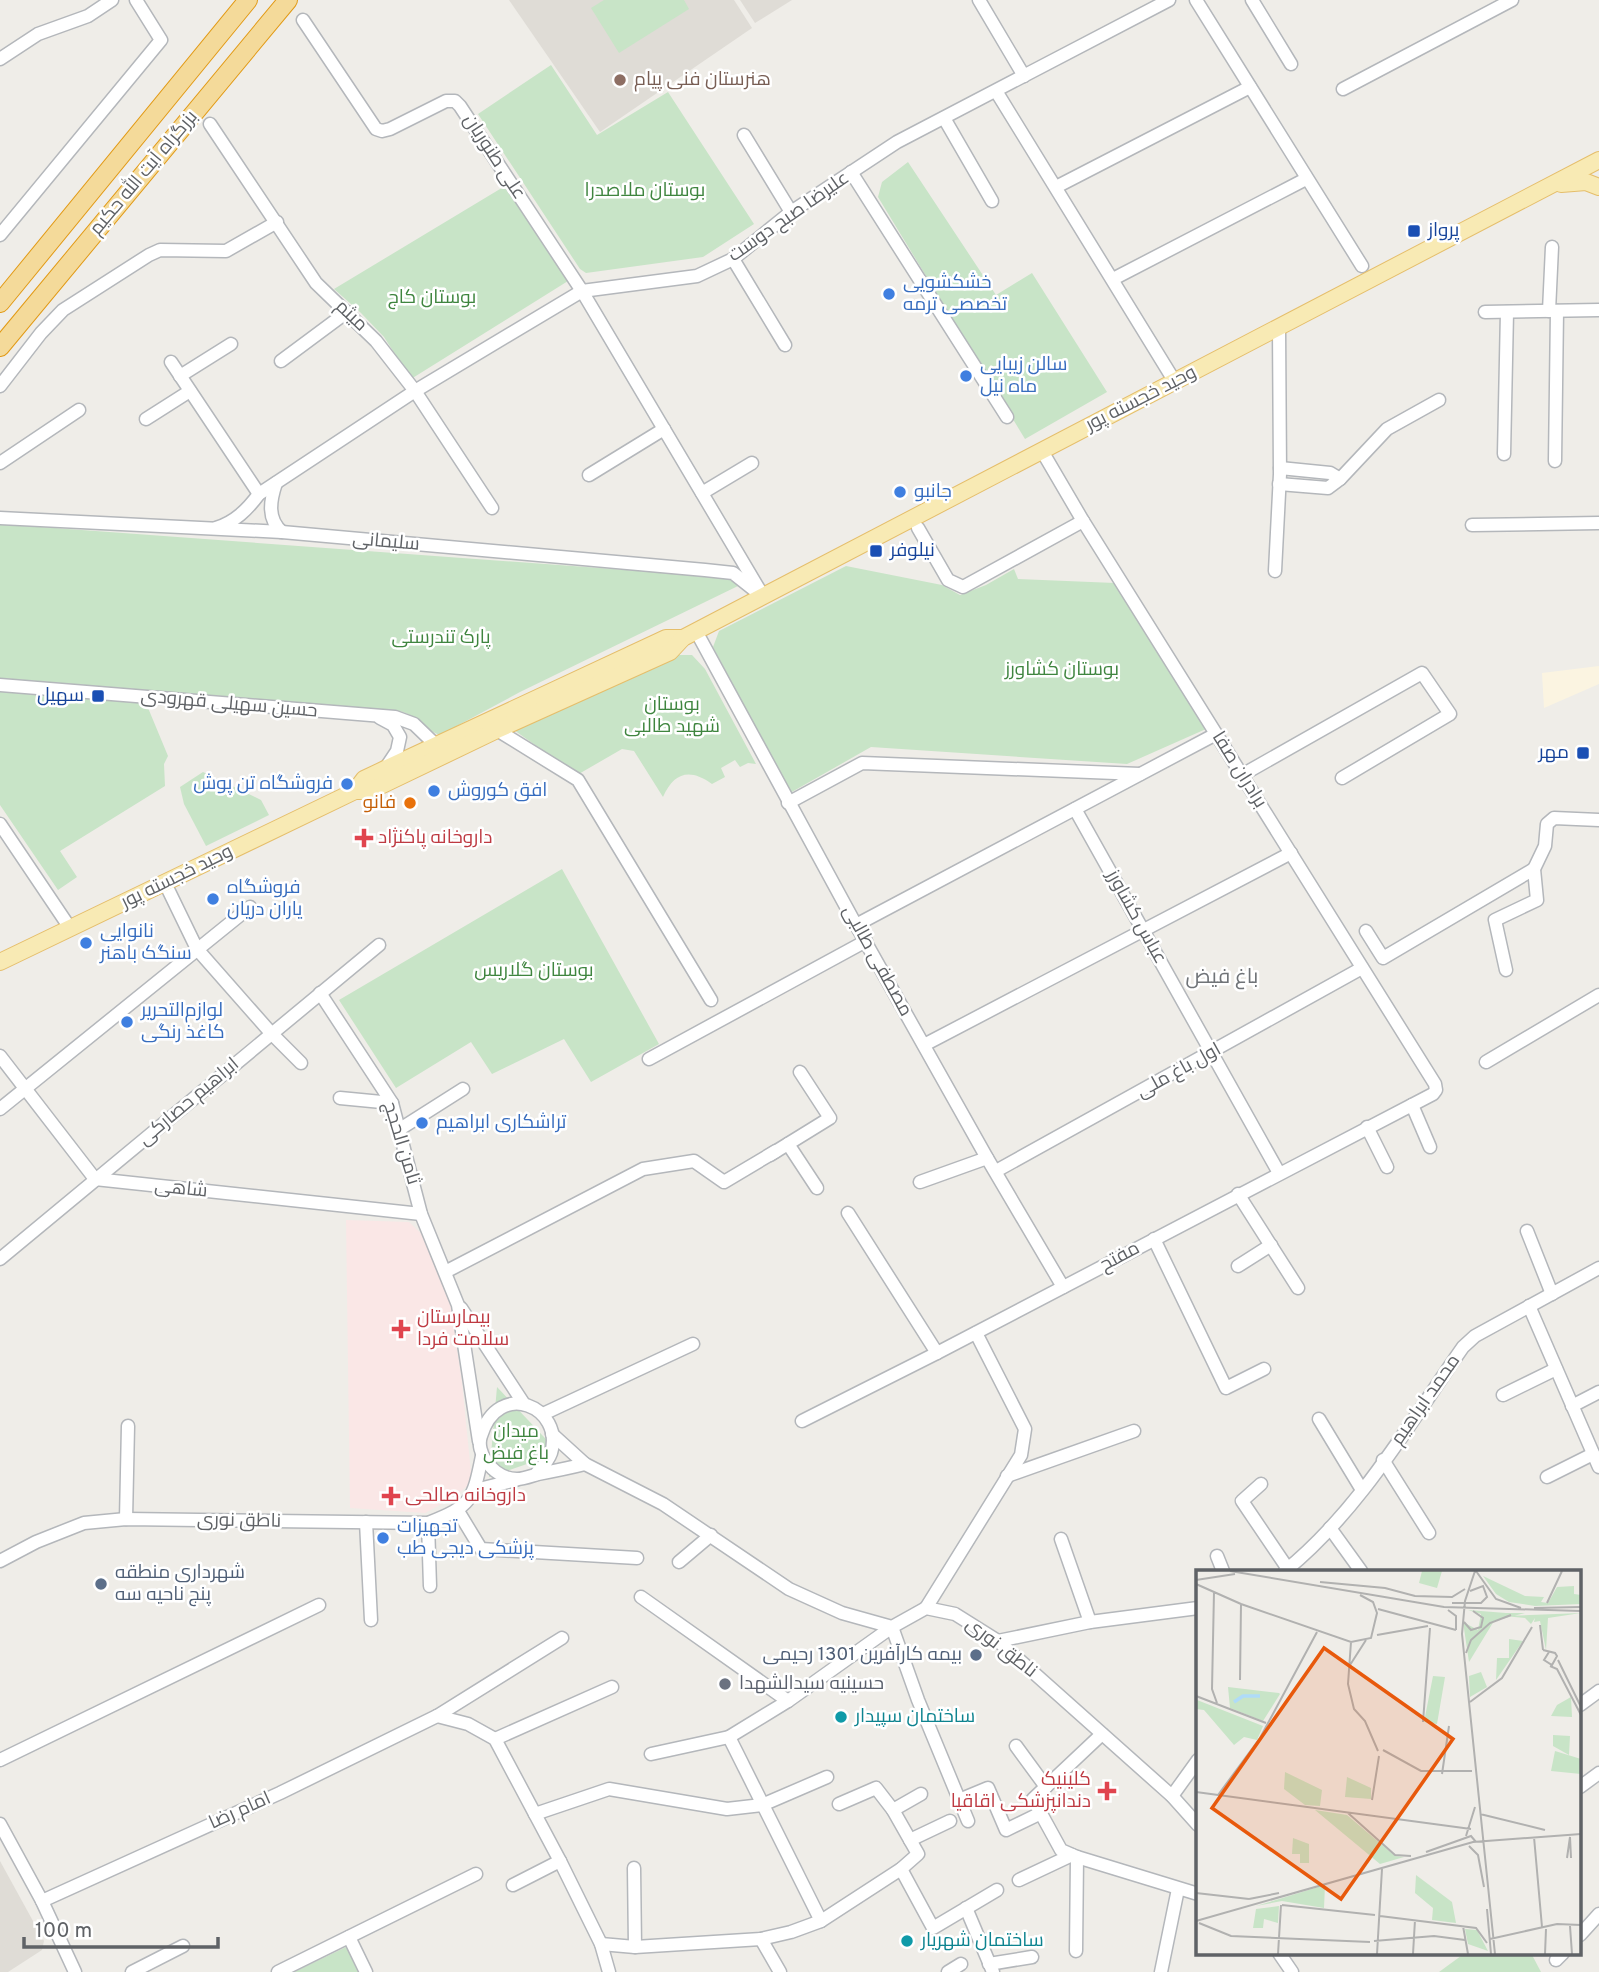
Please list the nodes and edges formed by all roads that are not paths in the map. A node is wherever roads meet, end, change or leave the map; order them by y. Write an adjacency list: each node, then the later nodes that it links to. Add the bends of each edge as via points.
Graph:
1 (112, 0): 11 (street, via 88,16 38,34)
2 (136, 0): 29 (street, via 161,40)
3 (248, 0): 35 (highway, بزرگراه آیت الله حکیم)
4 (288, 0): 44 (highway, بزرگراه آیت الله حکیم)
5 (979, 0): 13 (street)
6 (1170, 0): 13 (street, علیرضا صبح دوست)
7 (1196, 0): 14 (street)
8 (1252, 0): 12 (street)
9 (1512, 0): 15 (street)
10 (303, 20): 34 (street, علی طنوریان, via 376,129 390,129 446,101 455,101)
11 (0, 59)
12 (1291, 64)
13 (1024, 76): 16 (street, علیرضا صبح دوست)
14 (1250, 87): 22 (street); 24 (street)
15 (1343, 89)
16 (996, 91): 17 (street, علیرضا صبح دوست); 24 (street)
17 (944, 118): 21 (street, علیرضا صبح دوست); 26 (street)
18 (210, 124): 28 (street, میثم)
19 (744, 135): 27 (street)
20 (1599, 160): 23 (main road, وحید خجسته پور)
21 (852, 172): 27 (street, علیرضا صبح دوست); 54 (street)
22 (1306, 179): 32 (street); 33 (street)
23 (1555, 184): 25 (main road); 41 (main road, وحید خجسته پور)
24 (1056, 187): 33 (street)
25 (1599, 187)
26 (992, 201)
27 (791, 212): 31 (street, علیرضا صبح دوست)
28 (276, 222): 38 (street, میثم, via 316,283); 49 (street, via 226,251 160,250 149,255 63,310)
29 (0, 235)
30 (1552, 247): 37 (street)
31 (733, 259): 34 (street, علیرضا صبح دوست, via 696,276); 43 (street)
32 (1362, 266)
33 (1112, 279): 48 (street)
34 (582, 291): 51 (street, علیرضا صبح دوست); 56 (street)
35 (0, 303)
36 (1599, 310): 37 (street)
37 (1553, 311): 40 (street); 59 (street)
38 (347, 312): 45 (street); 51 (street, میثم)
39 (1485, 312): 40 (street)
40 (1507, 312): 58 (street)
41 (1279, 328): 48 (main road, وحید خجسته پور); 62 (street)
42 (231, 344): 47 (street)
43 (785, 345)
44 (0, 347)
45 (281, 361)
46 (171, 362): 47 (street)
47 (180, 376): 50 (street)
48 (1175, 382): 57 (main road, وحید خجسته پور)
49 (0, 386)
50 (190, 391): 55 (street); 68 (street)
51 (415, 391): 65 (street, علیرضا صبح دوست); 69 (street, میثم)
52 (1438, 400): 64 (street, via 1387,429)
53 (79, 410): 60 (street)
54 (1007, 418)
55 (146, 419)
56 (664, 429): 63 (street); 67 (street)
57 (1042, 451): 71 (street, برادران صفا); 78 (main road, وحید خجسته پور)
58 (1504, 454)
59 (1555, 461)
60 (0, 463)
61 (752, 463): 67 (street)
62 (1280, 468): 64 (street, via 1330,473); 66 (street)
63 (589, 475)
64 (1340, 480): 66 (street, via 1328,488)
65 (276, 483): 68 (street, علیرضا صبح دوست); 76 (street, via 272,522)
66 (1279, 484): 77 (street)
67 (702, 493): 78 (street)
68 (259, 494): 74 (street, علیرضا صبح دوست, via 241,515)
69 (492, 508)
70 (0, 518): 74 (street, سلیمانی)
71 (1083, 521): 75 (street, via 963,587 948,580); 83 (street, برادران صفا)
72 (1599, 523): 73 (street)
73 (1472, 525)
74 (216, 528): 76 (street, سلیمانی)
75 (918, 528)
76 (282, 533): 78 (street, سلیمانی, via 733,573)
77 (1275, 570)
78 (763, 596): 79 (main road, وحید خجسته پور)
79 (690, 635): 82 (main road, وحید خجسته پور, via 670,652); 84 (main road, وحید خجسته پور, via 666,638); 90 (street, مصطفی طالبی)
80 (0, 685): 81 (street, حسین سهیلی قهرودی)
81 (373, 716): 84 (street, حسین سهیلی قهرودی, via 406,720); 85 (street, via 393,725 400,737)
82 (497, 730): 84 (main road, وحید خجسته پور); 110 (street, via 578,780)
83 (1216, 734): 86 (street); 87 (street, برادران صفا)
84 (441, 749): 85 (main road, وحید خجسته پور); 89 (main road, وحید خجسته پور, via 370,791)
85 (386, 769): 89 (main road, وحید خجسته پور, via 364,779)
86 (1140, 774): 90 (street, via 862,763); 91 (street)
87 (1242, 775): 88 (street, via 1422,673 1450,714); 94 (street, برادران صفا)
88 (1342, 778)
89 (355, 791): 96 (main road, وحید خجسته پور)
90 (788, 803): 98 (street, مصطفی طالبی)
91 (1075, 809): 98 (street); 100 (street, عباس کشاورز)
92 (1599, 820): 95 (street, via 1550,820 1542,856)
93 (0, 824): 99 (street)
94 (1291, 853): 100 (street); 106 (street, برادران صفا)
95 (1534, 869): 101 (street, via 1383,958); 107 (street, via 1537,900 1495,920)
96 (164, 883): 99 (main road, وحید خجسته پور); 104 (street)
97 (250, 907): 104 (street)
98 (856, 925): 102 (street, مصطفی طالبی)
99 (71, 928): 105 (main road, وحید خجسته پور)
100 (1143, 930): 112 (street); 113 (street, عباس کشاورز)
101 (1366, 931)
102 (866, 942): 112 (street, مصطفی طالبی); 115 (street)
103 (379, 945): 108 (street, ابراهیم حصارکی)
104 (197, 949): 111 (street); 119 (street)
105 (0, 962)
106 (1362, 968): 113 (street, اول باغ ملی); 121 (street, برادران صفا)
107 (1506, 970)
108 (320, 993): 111 (street, ابراهیم حصارکی); 123 (street, ثامن الحجج)
109 (1599, 995): 116 (street)
110 (711, 1000)
111 (271, 1033): 117 (street); 134 (street, ابراهیم حصارکی)
112 (924, 1045): 130 (street, مصطفی طالبی)
113 (1212, 1053): 132 (street, اول باغ ملی); 133 (street, عباس کشاورز)
114 (0, 1056): 119 (street)
115 (649, 1059)
116 (1486, 1062)
117 (301, 1063)
118 (800, 1072): 128 (street, via 830,1118)
119 (24, 1088): 125 (street); 134 (street)
120 (463, 1089): 127 (street)
121 (1436, 1090): 124 (street, مفتح)
122 (340, 1098): 123 (street)
123 (392, 1103): 127 (street, ثامن الحجج)
124 (1412, 1105): 126 (street, مفتح); 129 (street)
125 (0, 1109)
126 (1367, 1127): 131 (street); 133 (street, مفتح)
127 (400, 1129): 139 (street, ثامن الحجج)
128 (788, 1144): 136 (street); 146 (street, via 724,1182 694,1161 643,1168)
129 (1430, 1147)
130 (987, 1158): 132 (street, مصطفی طالبی); 135 (street)
131 (1387, 1167)
132 (996, 1171): 147 (street, مصطفی طالبی)
133 (1279, 1173): 137 (street, مفتح)
134 (95, 1180): 139 (street, شاهی); 143 (street, ابراهیم حصارکی)
135 (920, 1182)
136 (817, 1188)
137 (1238, 1195): 141 (street, مفتح); 142 (street)
138 (848, 1213): 154 (street)
139 (421, 1214): 146 (street, ثامن الحجج)
140 (1527, 1231): 149 (street)
141 (1154, 1239): 147 (street, مفتح); 155 (street, via 1226,1388)
142 (1270, 1245): 144 (street); 148 (street)
143 (0, 1259)
144 (1238, 1266)
145 (1599, 1268): 149 (street, محمد ابراهیم)
146 (447, 1271): 150 (street, ثامن الحجج)
147 (1063, 1287): 152 (street, مفتح)
148 (1298, 1288)
149 (1552, 1294): 151 (street, محمد ابراهیم)
150 (458, 1304): 159 (street); 167 (street)
151 (1529, 1306): 156 (street); 170 (street, محمد ابراهیم, via 1463,1347)
152 (976, 1333): 154 (street, مفتح); 174 (street, via 1025,1429 1021,1455)
153 (693, 1344): 161 (street)
154 (937, 1353): 163 (street, مفتح)
155 (1264, 1369)
156 (1556, 1369): 158 (street); 160 (street)
157 (1599, 1392): 160 (street)
158 (1503, 1395)
159 (524, 1404): 161 (street); 167 (street, via 495,1410 485,1422)
160 (1572, 1406): 168 (street)
161 (543, 1414): 166 (street)
162 (1319, 1419): 179 (street)
163 (802, 1421)
164 (128, 1426): 181 (street)
165 (1134, 1431): 174 (street)
166 (552, 1434): 171 (street); 173 (street, via 547,1462)
167 (480, 1441): 169 (street)
168 (1593, 1454): 172 (street); 175 (street)
169 (482, 1456): 176 (street, via 503,1476); 178 (street)
170 (1384, 1460): 179 (street, محمد ابراهیم); 185 (street)
171 (585, 1464): 173 (street); 186 (street)
172 (1599, 1467)
173 (535, 1475): 176 (street)
174 (1007, 1476): 198 (street)
175 (1547, 1477)
176 (518, 1479): 178 (street)
177 (1261, 1485): 193 (street, via 1242,1501)
178 (475, 1490): 180 (street, ناطق نوری)
179 (1362, 1490): 184 (street, محمد ابراهیم)
180 (458, 1511): 183 (street, ناطق نوری); 189 (street, via 481,1549)
181 (126, 1519): 182 (street, ناطق نوری); 190 (street, ناطق نوری, via 84,1523)
182 (366, 1522): 183 (street, ناطق نوری); 200 (street)
183 (428, 1523): 195 (street)
184 (1330, 1528): 193 (street, محمد ابراهیم); 194 (street)
185 (1429, 1532)
186 (711, 1535): 191 (street); 202 (street, via 789,1589 842,1613)
187 (1061, 1539): 201 (street)
188 (1217, 1556): 192 (street)
189 (637, 1558)
190 (0, 1561)
191 (679, 1562)
192 (1223, 1570)
193 (1287, 1570)
194 (1360, 1570)
195 (430, 1586)
196 (641, 1597): 208 (street)
197 (319, 1605): 215 (street)
198 (926, 1608): 202 (street); 204 (street, ناطق نوری, via 956,1614)
199 (1196, 1608): 201 (street)
200 (372, 1620)
201 (1090, 1622): 204 (street)
202 (892, 1627): 208 (street); 223 (street)
203 (562, 1638): 209 (street, امام رضا)
204 (998, 1641): 210 (street, ناطق نوری)
205 (612, 1687): 212 (street)
206 (1599, 1691): 207 (street)
207 (1582, 1700)
208 (788, 1701): 211 (street)
209 (437, 1716): 212 (street, via 468,1724); 244 (street, امام رضا)
210 (1102, 1734): 220 (street); 222 (street, ناطق نوری)
211 (729, 1737): 214 (street); 225 (street)
212 (495, 1739): 228 (street)
213 (1016, 1745): 220 (street)
214 (651, 1754)
215 (0, 1760)
216 (1196, 1763): 222 (street)
217 (1599, 1773): 219 (street)
218 (827, 1777): 225 (street)
219 (1582, 1786)
220 (1046, 1787): 227 (street, via 1033,1799)
221 (921, 1794): 226 (street)
222 (1172, 1796): 231 (street, ناطق نوری)
223 (959, 1800): 227 (street, via 988,1788 1006,1830); 230 (street)
224 (839, 1804): 226 (street, via 876,1788)
225 (762, 1805): 228 (street, via 727,1809 609,1789); 247 (street)
226 (893, 1810): 233 (street)
227 (1041, 1813): 234 (street)
228 (535, 1814): 235 (street)
229 (950, 1821): 233 (street)
230 (968, 1821)
231 (1196, 1823)
232 (0, 1824): 244 (street)
233 (910, 1840): 237 (street, via 918,1854)
234 (1070, 1854): 239 (street); 241 (street); 254 (street)
235 (560, 1861): 240 (street); 251 (street)
236 (634, 1868): 253 (street)
237 (901, 1869): 245 (street, via 933,1928); 247 (street)
238 (476, 1874): 249 (street)
239 (1020, 1880)
240 (513, 1885)
241 (1178, 1889): 243 (street); 267 (street)
242 (997, 1890): 245 (street)
243 (1196, 1894)
244 (42, 1901): 260 (street)
245 (966, 1908): 258 (street)
246 (1599, 1914): 248 (street)
247 (821, 1921): 250 (street)
248 (1582, 1933)
249 (349, 1937): 262 (street); 263 (street)
250 (761, 1939): 253 (street); 265 (street)
251 (601, 1944): 253 (street); 264 (street)
252 (183, 1946): 261 (street)
253 (635, 1947)
254 (1076, 1951)
255 (1280, 1954): 259 (street)
256 (1032, 1957): 258 (street)
257 (961, 1964): 266 (street)
258 (991, 1968)
259 (1289, 1970)
260 (75, 1972)
261 (132, 1972)
262 (278, 1972)
263 (366, 1972)
264 (609, 1972)
265 (780, 1972)
266 (948, 1972)
267 (1161, 1972)

